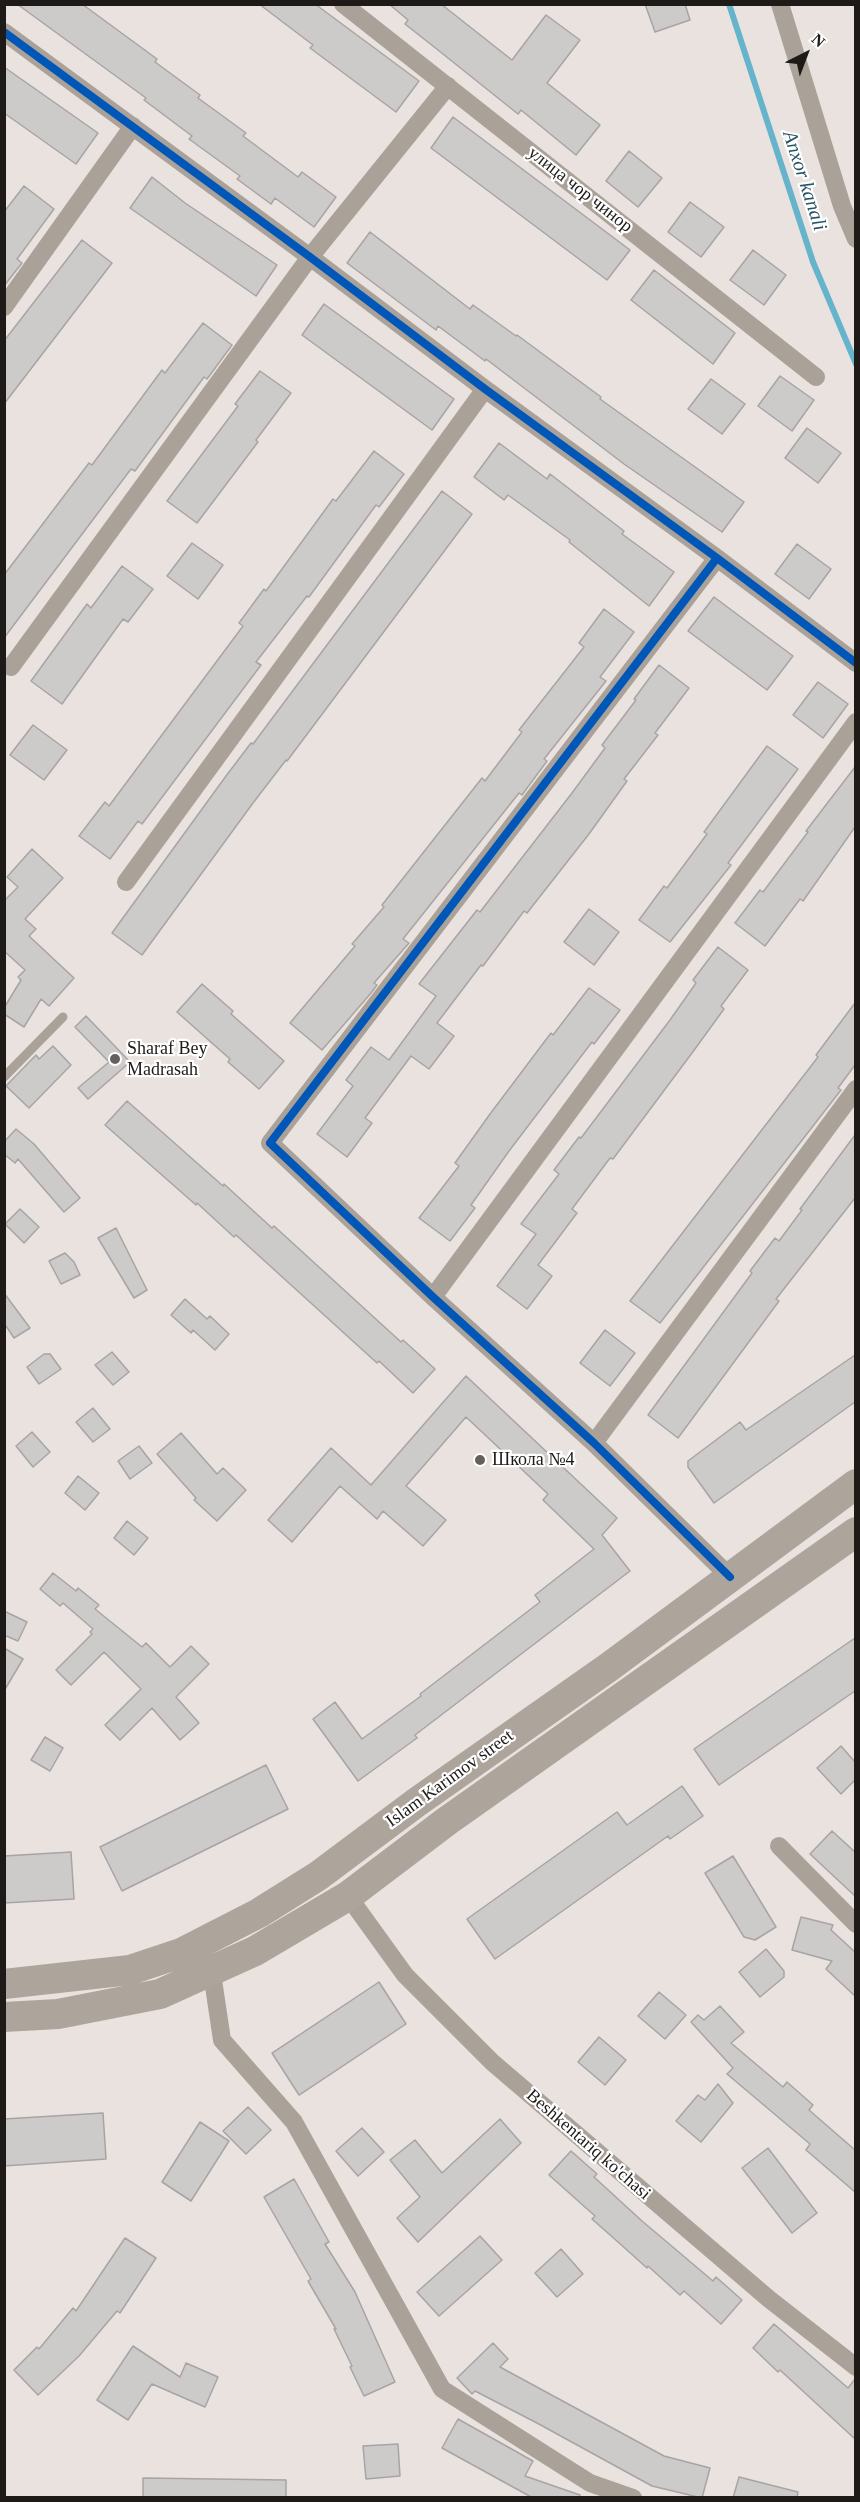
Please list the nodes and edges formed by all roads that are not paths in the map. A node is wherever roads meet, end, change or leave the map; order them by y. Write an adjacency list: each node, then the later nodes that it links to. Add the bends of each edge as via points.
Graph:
1 (343, 4): 4 (street, улица чор чинор)
2 (780, 4): 6 (street)
3 (4, 32): 5 (street)
4 (448, 86): 7 (street); 9 (street, улица чор чинор)
5 (133, 126): 7 (street); 8 (street)
6 (855, 239)
7 (310, 257): 10 (street); 13 (street)
8 (4, 307)
9 (816, 377)
10 (485, 389): 11 (street); 15 (street)
11 (717, 558): 12 (street); 19 (street, via 270,1143)
12 (855, 663)
13 (12, 667)
14 (855, 722): 19 (street)
15 (126, 882)
16 (63, 1017): 17 (lane)
17 (4, 1077)
18 (855, 1089): 20 (street)
19 (433, 1297): 20 (street)
20 (594, 1443): 23 (street)
21 (855, 1484): 23 (main road, Islam Karimov street)
22 (855, 1532): 25 (main road, Islam Karimov street, via 447,1821)
23 (730, 1577): 28 (main road, Islam Karimov street, via 318,1876 234,1927 182,1953 130,1970)
24 (778, 1846): 26 (street)
25 (348, 1896): 27 (main road, Islam Karimov street); 30 (street, Beshkentariq ko'chasi, via 405,1975 492,2062 769,2299)
26 (855, 1924)
27 (212, 1973): 29 (main road, Islam Karimov street, via 160,1995 58,2014); 31 (street, via 222,2040 294,2122 442,2389 590,2483)
28 (4, 1984)
29 (4, 2018)
30 (855, 2367)
31 (633, 2498)

